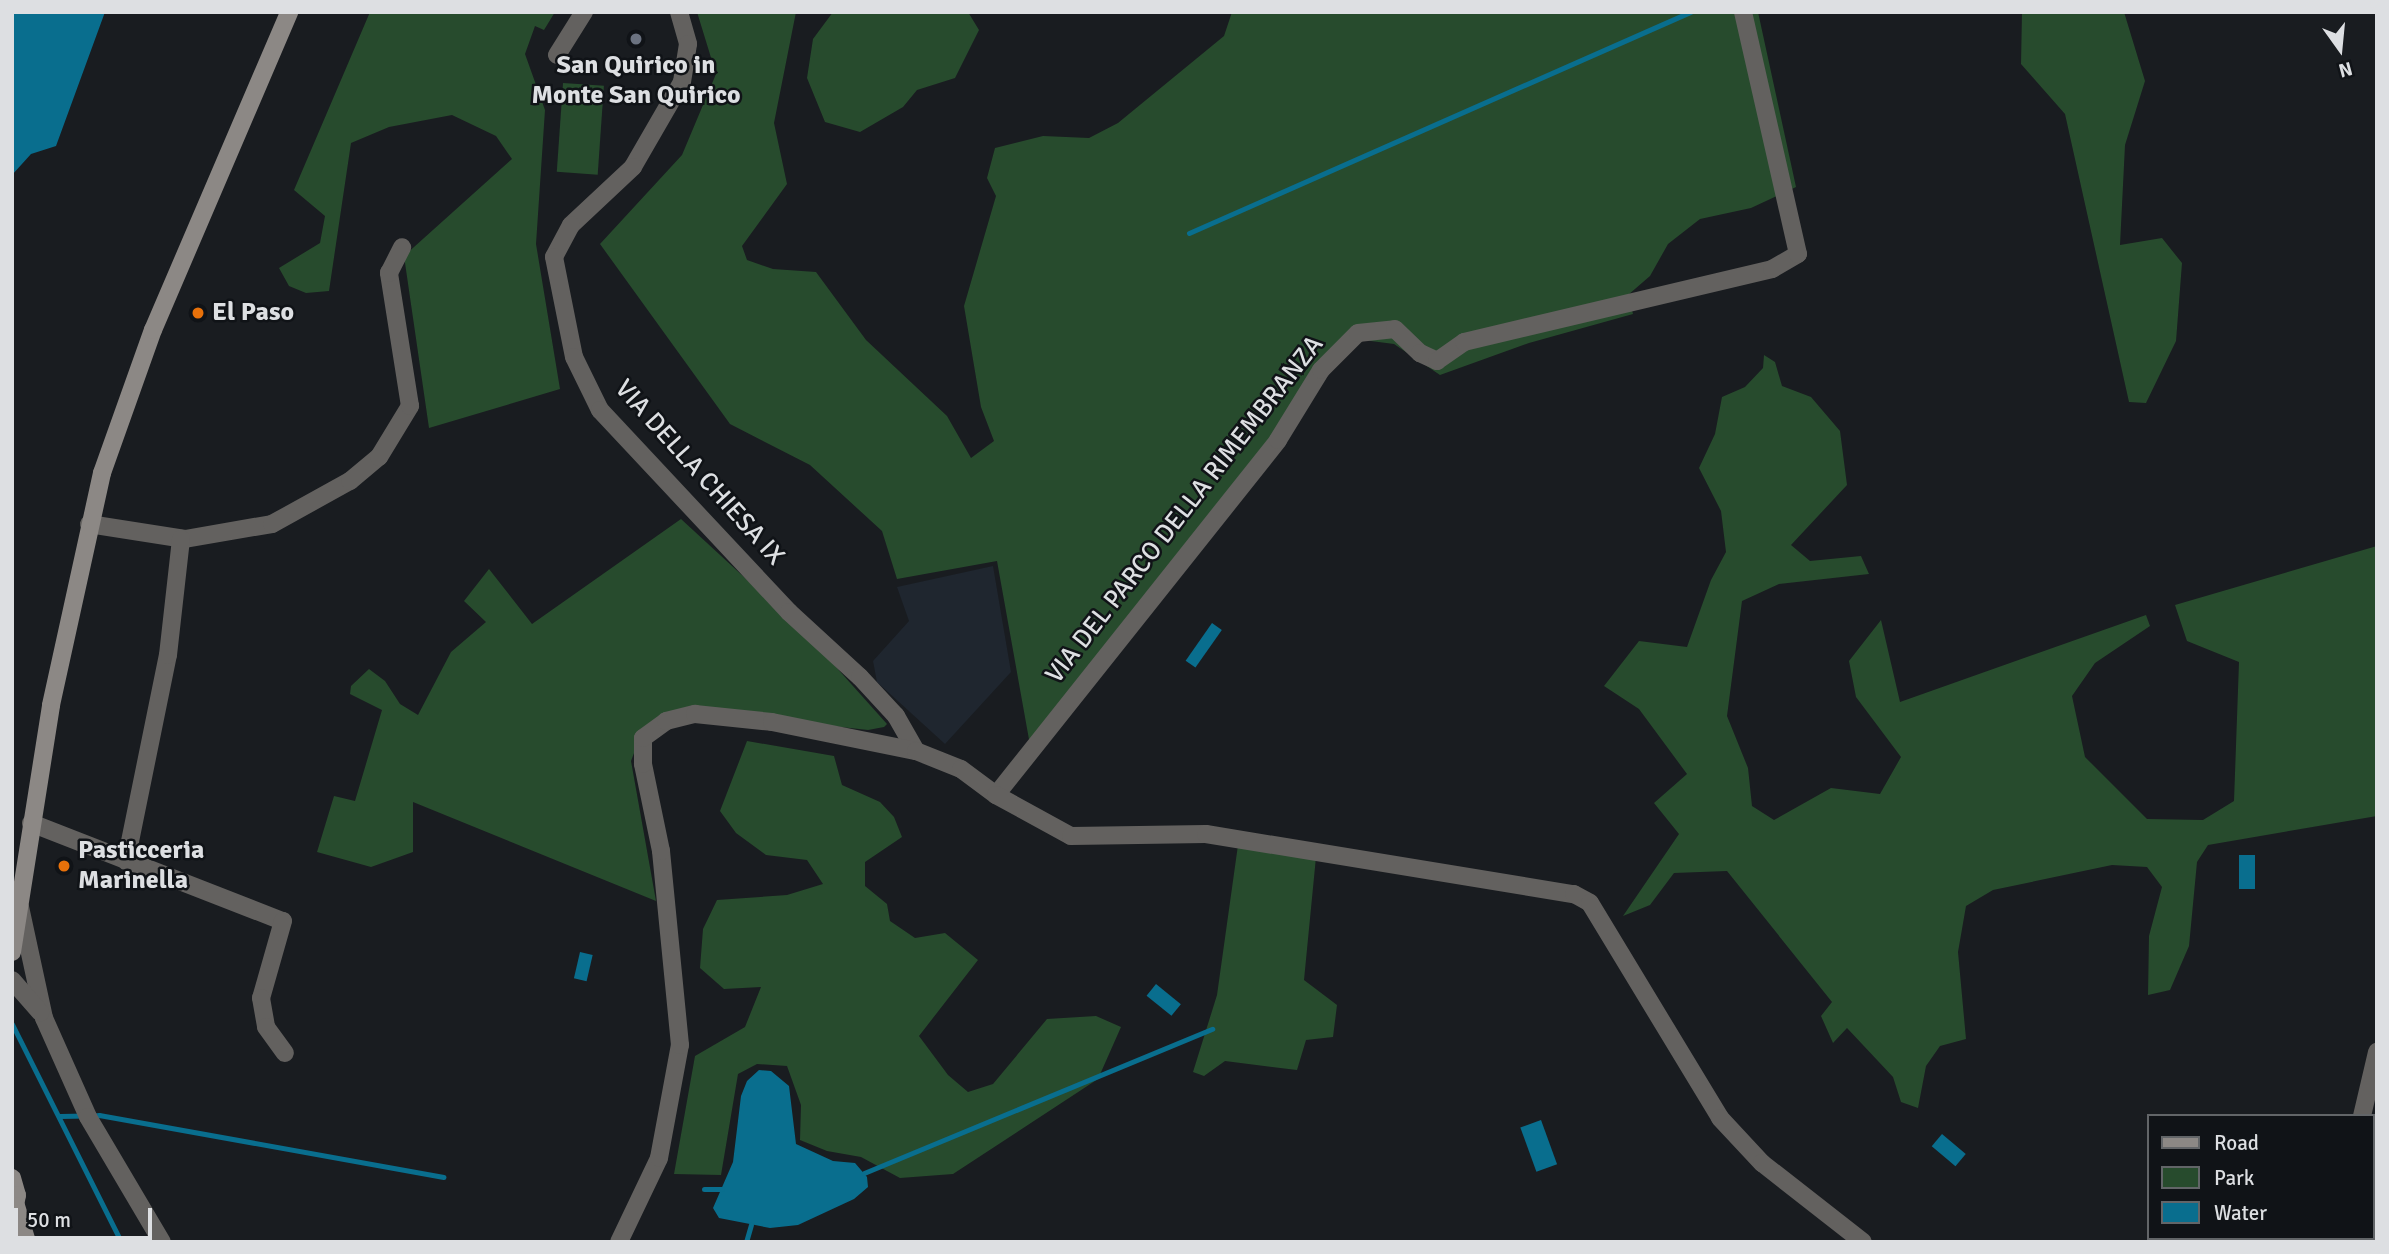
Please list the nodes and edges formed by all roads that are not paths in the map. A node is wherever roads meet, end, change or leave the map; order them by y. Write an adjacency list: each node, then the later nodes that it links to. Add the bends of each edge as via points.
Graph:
1 (289, 12): 7 (main road, via 153,330 117,425)
2 (584, 12): 5 (street)
3 (679, 12): 9 (street, VIA DELLA CHIESA IX, via 688,44 682,82 634,167 571,225 554,257 574,357 600,410 741,562 860,677 896,716)
4 (1743, 12): 10 (street, VIA DEL PARCO DELLA RIMEMBRANZA, via 1798,254 1772,269 1464,342 1437,361 1420,353 1395,329 1358,334 1321,370 1278,440)
5 (557, 55)
6 (402, 247): 8 (street, via 389,273 410,406 379,457 351,481 272,524)
7 (89, 524): 8 (street); 11 (main road)
8 (181, 538): 12 (street, via 168,655)
9 (916, 751): 10 (street, via 961,769); 27 (street, via 772,722 695,714 666,721 643,738 643,764 661,852 680,1045 659,1158)
10 (996, 795): 28 (street, via 1071,836 1206,834 1574,894 1590,903 1720,1118 1762,1163)
11 (31, 823): 12 (street); 13 (main road)
12 (126, 861): 21 (street, via 283,921 261,998 266,1027)
13 (19, 902): 14 (main road); 17 (street)
14 (12, 952)
15 (12, 968): 17 (street)
16 (12, 979): 19 (street)
17 (34, 980): 19 (street)
18 (12, 1003): 19 (street)
19 (41, 1014): 26 (street, via 88,1117)
20 (2377, 1052): 22 (street)
21 (285, 1053)
22 (2362, 1114)
23 (12, 1178): 24 (main road)
24 (14, 1213): 25 (main road)
25 (27, 1242)
26 (162, 1242)
27 (619, 1242)
28 (1863, 1242)

